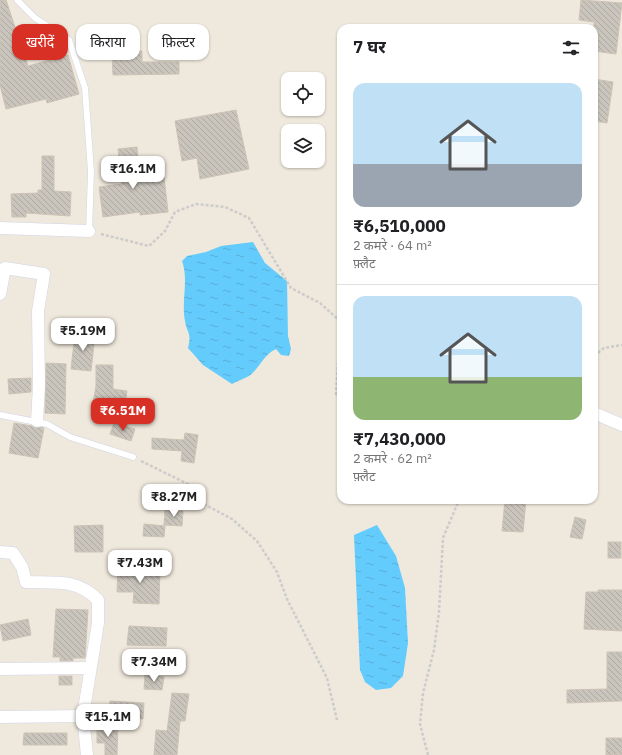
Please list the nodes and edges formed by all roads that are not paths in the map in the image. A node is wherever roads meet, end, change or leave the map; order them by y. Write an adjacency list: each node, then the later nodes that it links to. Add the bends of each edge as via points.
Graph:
1 (17, 0): 3 (lane, via 35,18 69,40 85,88 91,172)
2 (0, 228): 3 (street)
3 (89, 232)
4 (0, 294): 7 (street, via 5,268 44,274 38,311)
5 (0, 415): 7 (lane)
6 (598, 415): 8 (street)
7 (37, 422): 9 (lane, via 47,424 70,437)
8 (622, 425)
9 (134, 457)
10 (0, 552): 11 (street, via 14,553 22,567 26,582 72,584 89,590 98,600 98,623)
11 (90, 668): 12 (street); 13 (street)
12 (0, 669)
13 (82, 716): 14 (street); 15 (street)
14 (0, 717)
15 (86, 755)

